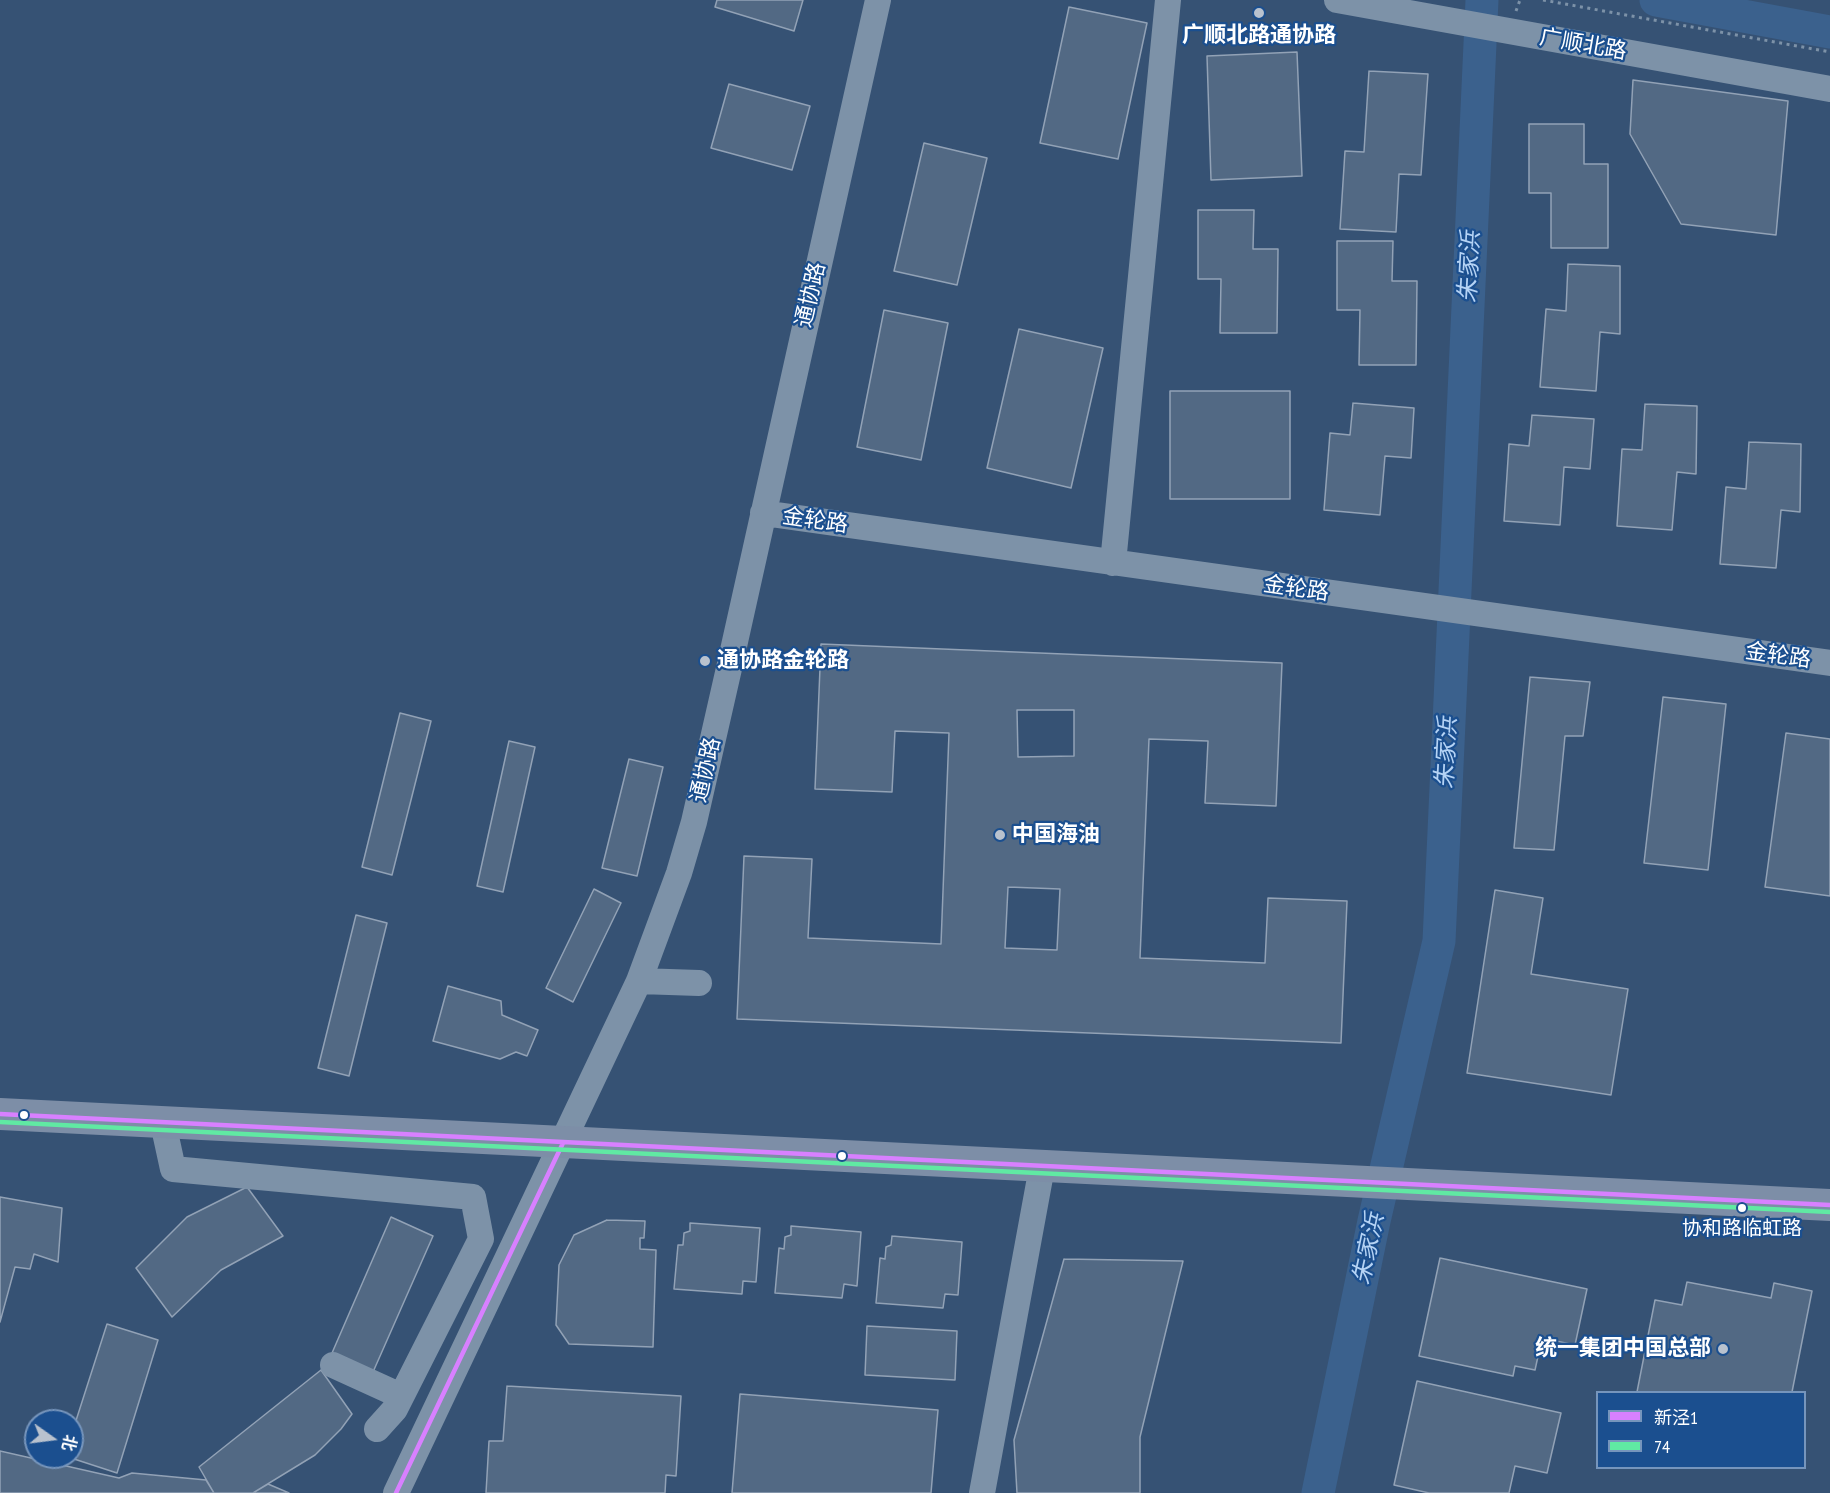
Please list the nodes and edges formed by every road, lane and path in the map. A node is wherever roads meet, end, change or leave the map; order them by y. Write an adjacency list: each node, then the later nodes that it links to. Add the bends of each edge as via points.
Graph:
1 (878, 0): 7 (street, 通协路)
2 (1168, 0): 8 (street)
3 (1337, 0): 6 (street, 广顺北路)
4 (1543, 0): 5 (path)
5 (1830, 52)
6 (1830, 90)
7 (763, 513): 8 (street, 金轮路); 10 (street, 通协路, via 694,822)
8 (1113, 563): 9 (street, 金轮路)
9 (1830, 663)
10 (639, 981): 11 (street); 14 (street, 通协路)
11 (699, 983)
12 (0, 1114): 13 (main road)
13 (163, 1123): 14 (main road); 18 (street, via 173,1169 473,1197 481,1239)
14 (563, 1143): 15 (main road); 20 (street, 通协路)
15 (1042, 1167): 16 (main road); 21 (street)
16 (1830, 1205)
17 (333, 1365): 18 (street)
18 (402, 1396): 19 (street)
19 (377, 1429)
20 (396, 1493)
21 (982, 1493)

